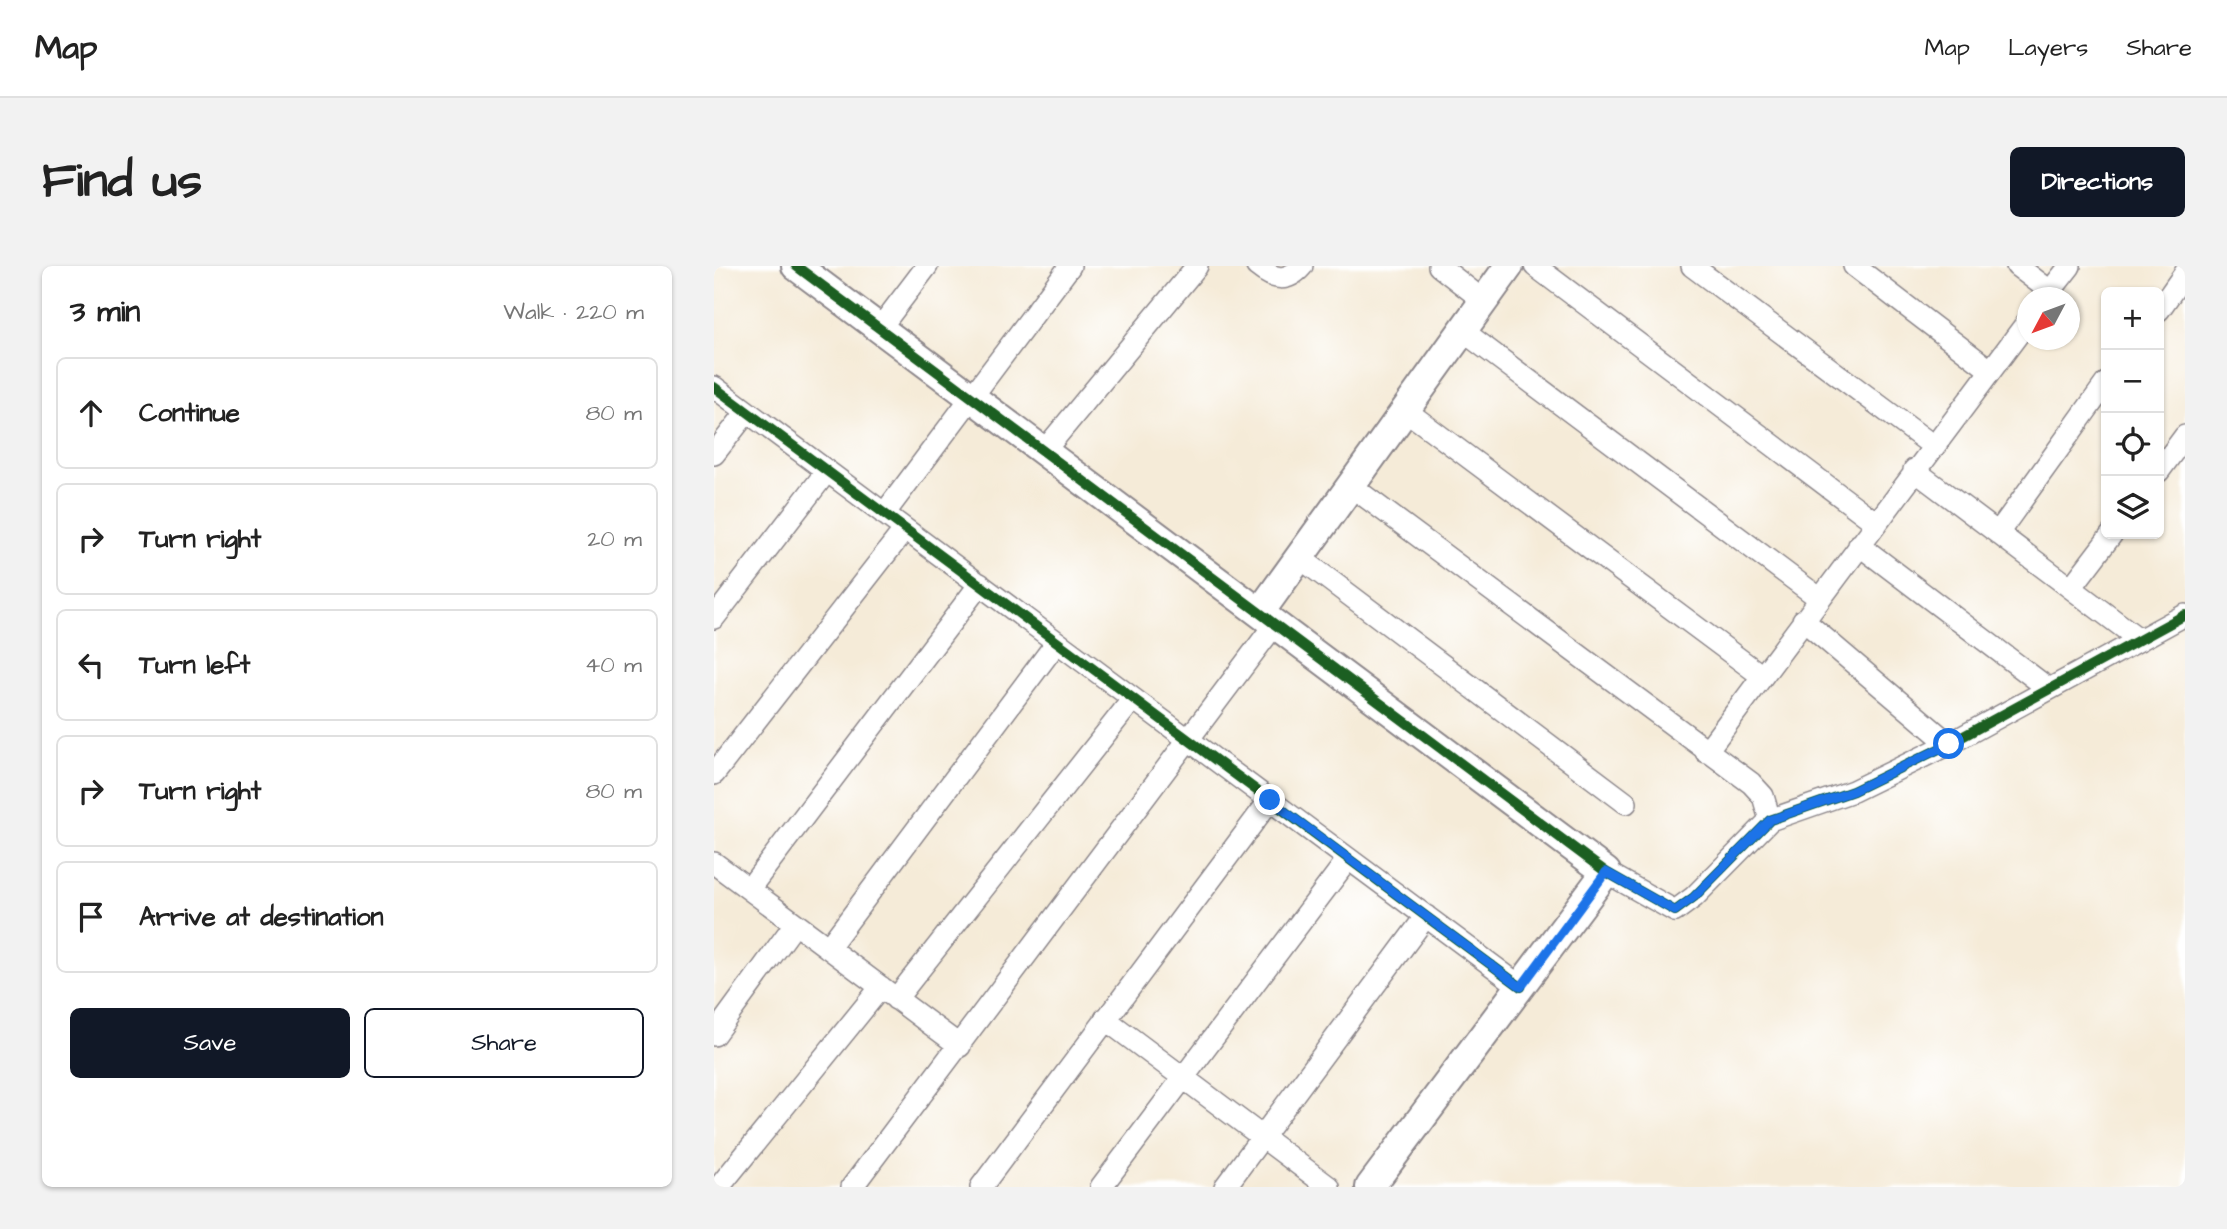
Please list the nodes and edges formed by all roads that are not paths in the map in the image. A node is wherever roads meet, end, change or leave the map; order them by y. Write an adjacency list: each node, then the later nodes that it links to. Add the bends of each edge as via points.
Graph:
1 (796, 266): 19 (street)
2 (927, 266): 19 (street)
3 (1070, 266): 25 (street)
4 (1197, 266): 30 (street)
5 (1257, 266): 6 (street, via 1280,279 1292,277)
6 (1302, 266)
7 (1438, 266): 17 (street)
8 (1510, 266): 17 (street)
9 (1535, 266): 37 (street)
10 (1692, 266): 29 (street)
11 (1854, 266): 22 (street)
12 (2017, 266): 15 (street)
13 (2070, 266): 16 (street)
14 (2185, 273): 18 (street)
15 (2040, 287)
16 (2054, 287)
17 (1484, 301): 20 (street)
18 (2164, 303)
19 (880, 328): 25 (street)
20 (1463, 331): 26 (street); 45 (street)
21 (2017, 335): 22 (street)
22 (1990, 370): 29 (street)
23 (714, 387): 27 (street)
24 (2101, 390): 39 (street)
25 (972, 397): 30 (street); 36 (street)
26 (1405, 410): 35 (street); 52 (street)
27 (747, 412): 31 (street); 34 (street)
28 (2185, 436): 32 (street)
29 (1933, 445): 33 (street)
30 (1044, 451): 48 (street)
31 (714, 454)
32 (2164, 464)
33 (1914, 470): 37 (street); 39 (street)
34 (827, 471): 36 (street); 47 (street)
35 (1351, 485): 42 (street); 57 (street)
36 (884, 513): 38 (street)
37 (1875, 522): 41 (street)
38 (905, 529): 43 (street); 58 (street)
39 (1998, 533): 44 (street)
40 (2108, 539): 44 (street)
41 (1858, 545): 45 (street); 53 (street)
42 (1299, 557): 48 (street); 60 (street)
43 (980, 584): 51 (street); 65 (street)
44 (2071, 588): 50 (street)
45 (1819, 598): 49 (street)
46 (2185, 615): 50 (street)
47 (714, 618)
48 (1268, 618): 55 (street); 64 (street)
49 (1803, 620): 52 (street); 56 (street)
50 (2140, 640): 53 (street)
51 (1057, 642): 54 (street); 68 (street)
52 (1762, 676): 57 (street)
53 (2049, 689): 56 (street)
54 (1133, 699): 55 (street); 70 (street)
55 (1189, 740): 59 (street); 73 (street)
56 (1949, 744): 61 (street, via 1853,791)
57 (1706, 752): 61 (street, via 1751,783 1763,796)
58 (714, 774)
59 (1270, 800): 62 (street); 71 (street)
60 (1626, 803)
61 (1770, 820): 64 (street, via 1675,911)
62 (1348, 859): 66 (street); 74 (street)
63 (716, 869): 65 (street)
64 (1606, 872): 69 (street)
65 (749, 889): 67 (street)
66 (1426, 916): 69 (street); 75 (street)
67 (795, 924): 68 (street); 72 (street)
68 (828, 948): 70 (street)
69 (1521, 987): 82 (street)
70 (889, 993): 73 (street); 76 (street)
71 (1105, 1019): 74 (street); 78 (street)
72 (714, 1035)
73 (960, 1046): 77 (street)
74 (1183, 1078): 75 (street); 79 (street)
75 (1262, 1137): 80 (street); 81 (street)
76 (719, 1187)
77 (852, 1187)
78 (981, 1187)
79 (1101, 1187)
80 (1225, 1187)
81 (1329, 1187)
82 (1370, 1187)

